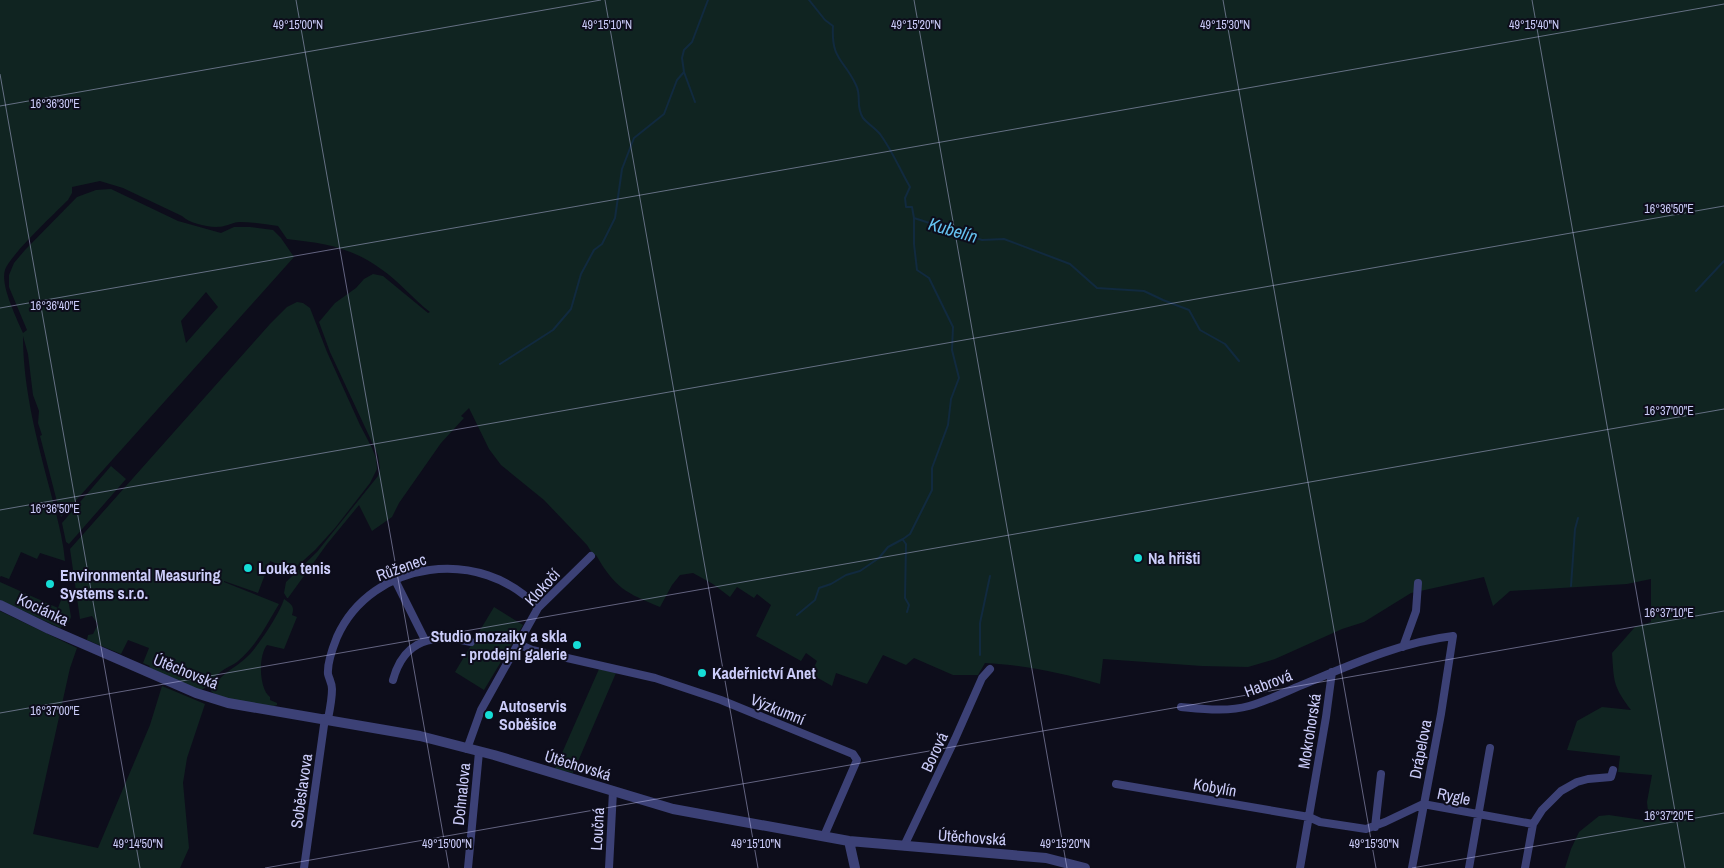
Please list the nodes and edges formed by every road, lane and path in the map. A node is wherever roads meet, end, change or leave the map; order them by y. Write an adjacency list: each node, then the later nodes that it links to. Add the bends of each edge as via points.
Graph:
1 (591, 556): 5 (street, Klokočí)
2 (395, 580): 5 (street, Růženec, via 427,569 470,570 505,582 529,597); 8 (street); 16 (street, Růženec, via 369,595 350,616 337,638 328,673 332,686)
3 (1418, 583): 11 (street, via 1416,611)
4 (0, 605): 7 (street, Kociánka)
5 (538, 608): 10 (street, Klokočí)
6 (1453, 636): 11 (street, Mokrohorská); 24 (street, Drápelova)
7 (74, 640): 16 (street, Útěchovská, via 210,698)
8 (425, 640): 9 (street, via 447,638); 14 (street, via 405,655)
9 (472, 642)
10 (518, 644): 18 (street, Klokočí, via 480,710); 29 (street, Výzkumní, via 656,678 721,700 853,754 857,760)
11 (1403, 647): 13 (street, Mokrohorská)
12 (990, 670): 31 (street, Borová, via 982,678)
13 (1332, 672): 15 (street, Habrová, via 1248,706); 26 (street, Mokrohorská)
14 (393, 680)
15 (1181, 707)
16 (326, 718): 18 (street, Útěchovská); 33 (street, Soběslavova)
17 (1490, 748): 25 (street)
18 (468, 749): 19 (street, Útěchovská)
19 (479, 752): 23 (street, Útěchovská); 34 (street, Dohnalova)
20 (1381, 774): 28 (street)
21 (1615, 775): 27 (street, via 1588,778 1568,787 1542,810)
22 (1116, 784): 26 (street, Kobylín)
23 (612, 791): 29 (street, Útěchovská, via 673,809); 35 (street, Loučná)
24 (1423, 804): 25 (street, Rygle); 28 (street, Rygle); 39 (street, Drápelova)
25 (1478, 815): 27 (street, Rygle); 40 (street)
26 (1309, 817): 28 (street, Rygle, via 1320,822 1366,829); 38 (street, Mokrohorská)
27 (1533, 824): 41 (street)
28 (1375, 827)
29 (824, 836): 30 (street, Útěchovská)
30 (849, 841): 31 (street, Útěchovská); 36 (street)
31 (904, 846): 32 (street, Útěchovská)
32 (1046, 863): 37 (street, Útěchovská)
33 (304, 868)
34 (468, 868)
35 (609, 868)
36 (855, 868)
37 (1085, 868)
38 (1300, 868)
39 (1412, 868)
40 (1469, 868)
41 (1525, 868)

